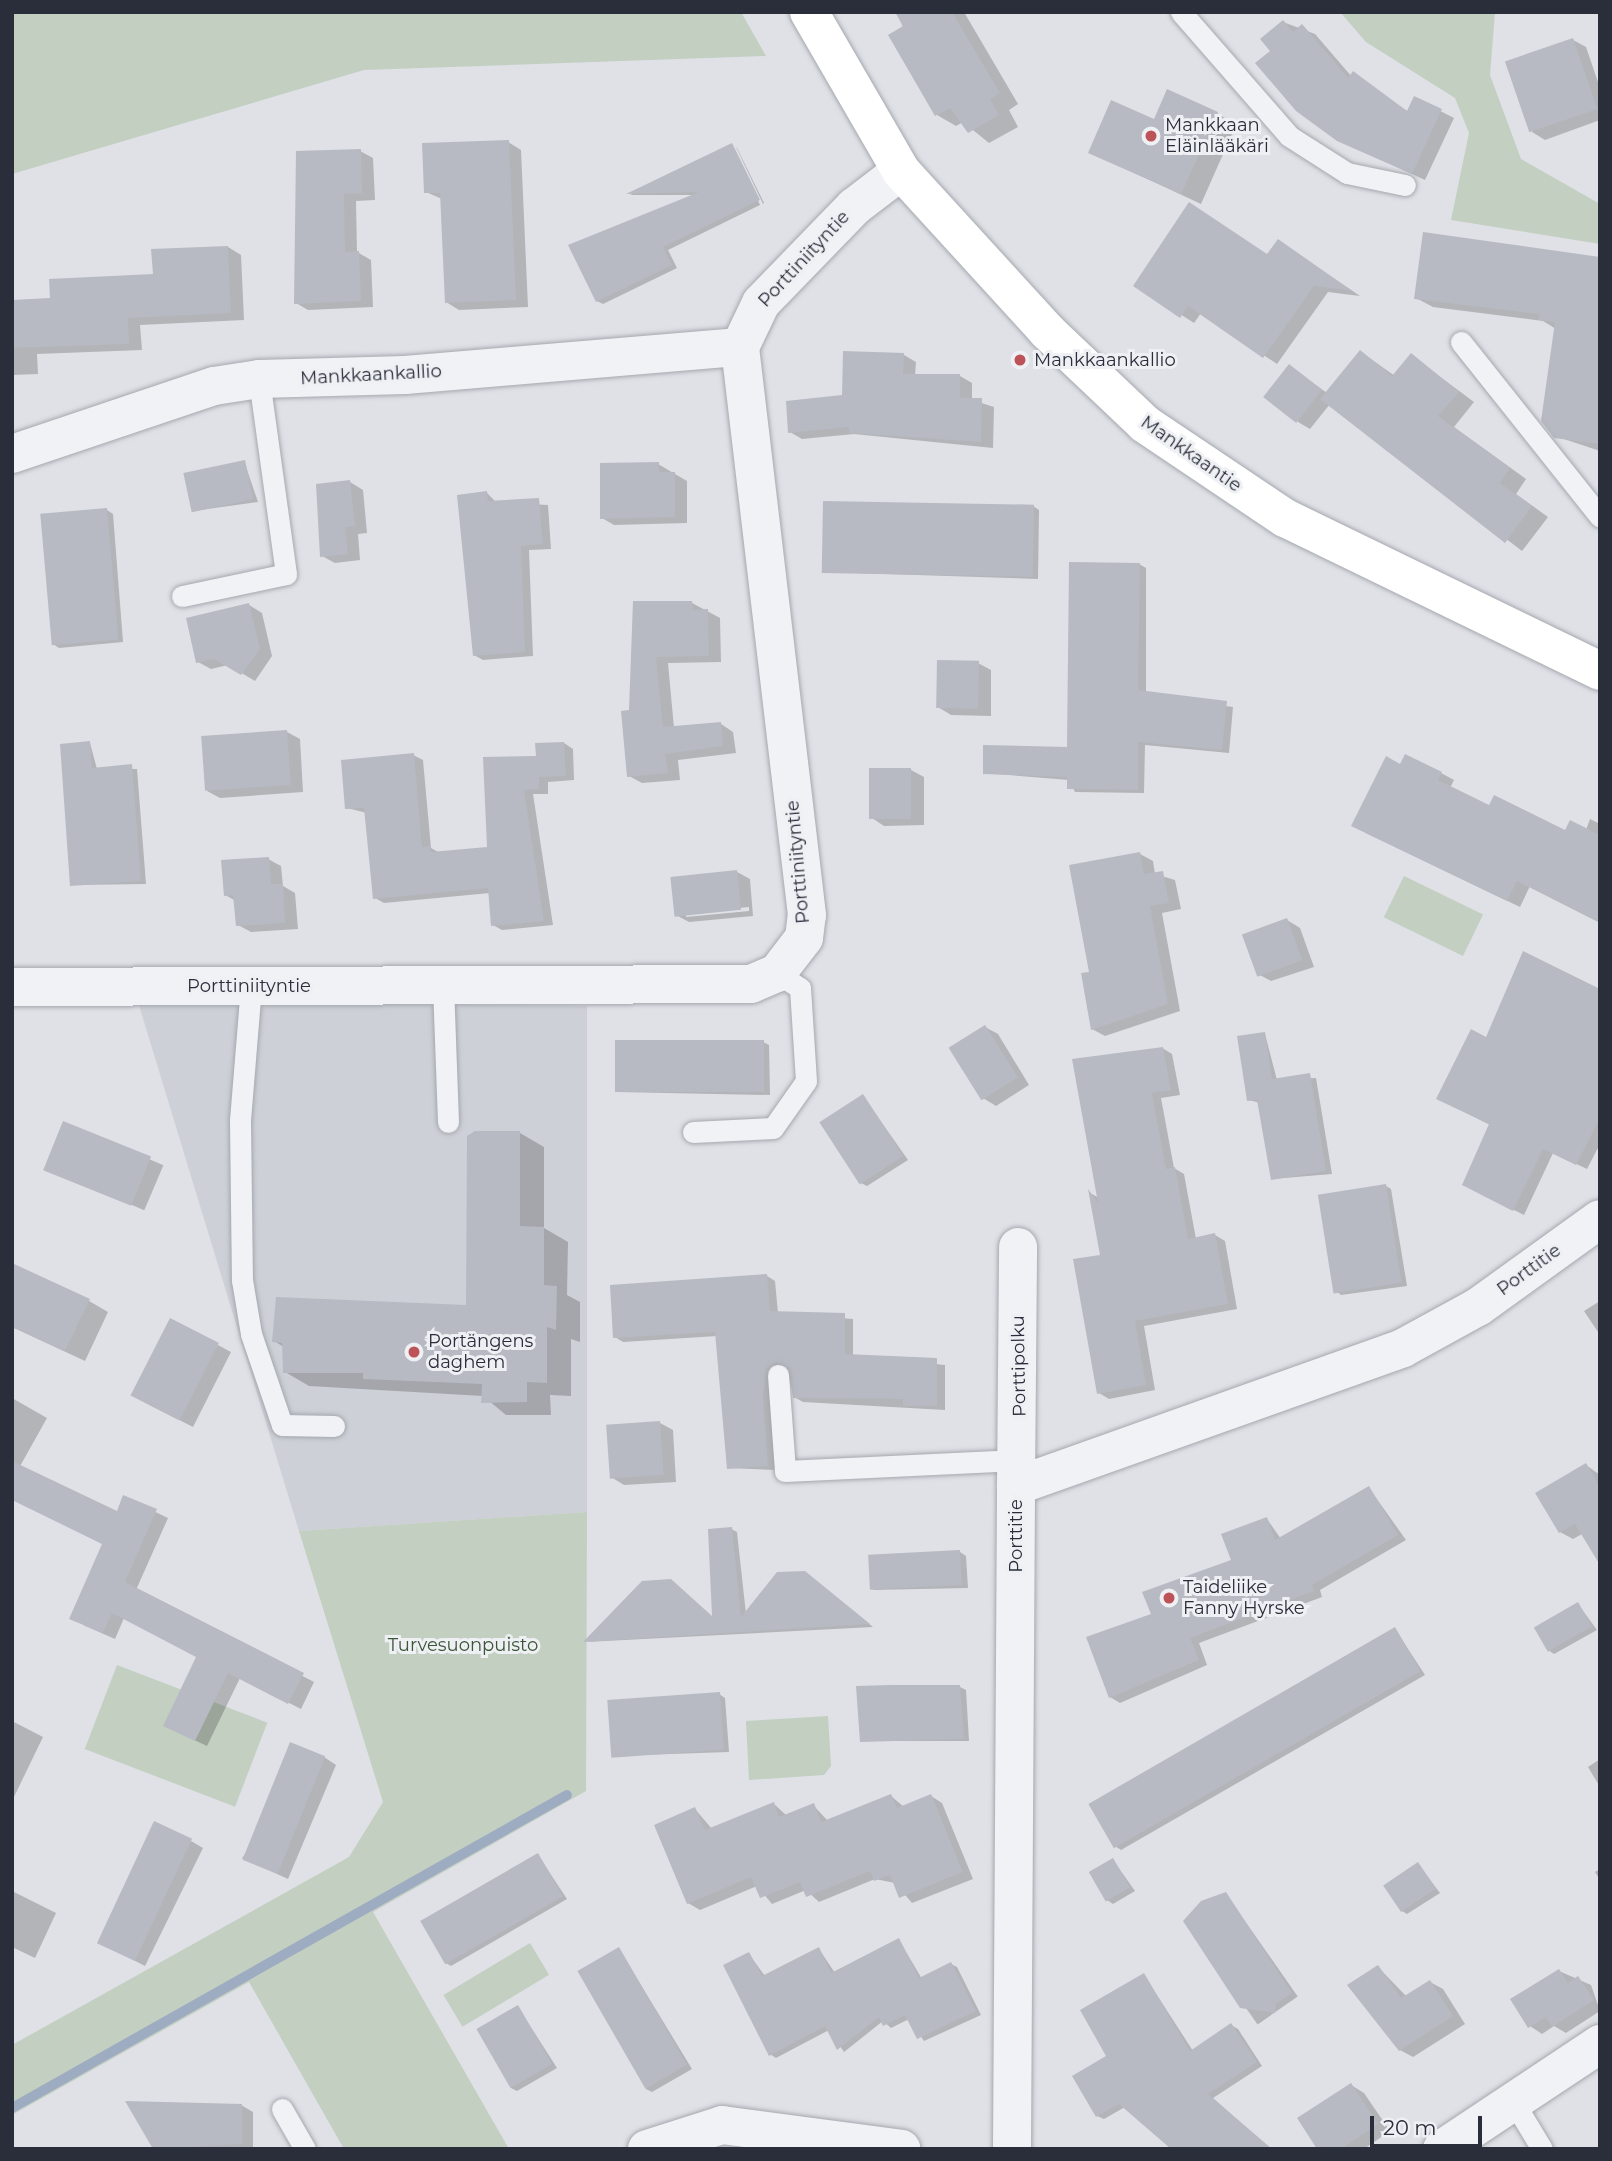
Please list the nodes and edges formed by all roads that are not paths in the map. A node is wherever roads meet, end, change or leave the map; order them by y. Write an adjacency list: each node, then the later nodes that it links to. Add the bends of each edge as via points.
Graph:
1 (809, 12): 3 (main road, Mankkaantie)
2 (1181, 12): 4 (lane, via 1289,136 1347,173)
3 (901, 171): 6 (street, Porttiniityntie, via 854,207 761,303); 11 (main road, Mankkaantie, via 1047,331 1145,424 1285,518)
4 (1405, 185)
5 (1461, 342): 9 (lane)
6 (740, 347): 7 (street, Mankkaankallio, via 405,375); 12 (street, Porttiniityntie, via 807,915 804,938)
7 (259, 379): 8 (street, Mankkaankallio, via 214,386); 10 (lane, via 286,574)
8 (12, 454)
9 (1600, 517)
10 (182, 596)
11 (1600, 671)
12 (777, 972): 13 (street, Porttiniityntie, via 751,984); 17 (lane, via 800,988 806,1081 774,1128)
13 (443, 985): 14 (street, Porttiniityntie); 16 (lane)
14 (251, 986): 15 (street, Porttiniityntie); 21 (lane, via 240,1121 242,1280 251,1334 282,1425)
15 (12, 987)
16 (448, 1122)
17 (693, 1132)
18 (1600, 1220): 22 (street, Porttitie, via 1478,1307 1403,1348)
19 (1018, 1247): 22 (street, Porttipolku)
20 (778, 1375): 22 (lane, via 785,1471)
21 (334, 1426)
22 (1017, 1473): 29 (street, Porttitie)
23 (1600, 2045): 24 (street)
24 (1513, 2101): 30 (street); 31 (lane)
25 (282, 2109): 26 (lane)
26 (305, 2149)
27 (647, 2149): 28 (street, via 722,2125)
28 (901, 2149)
29 (1012, 2149)
30 (1442, 2149)
31 (1542, 2149)

